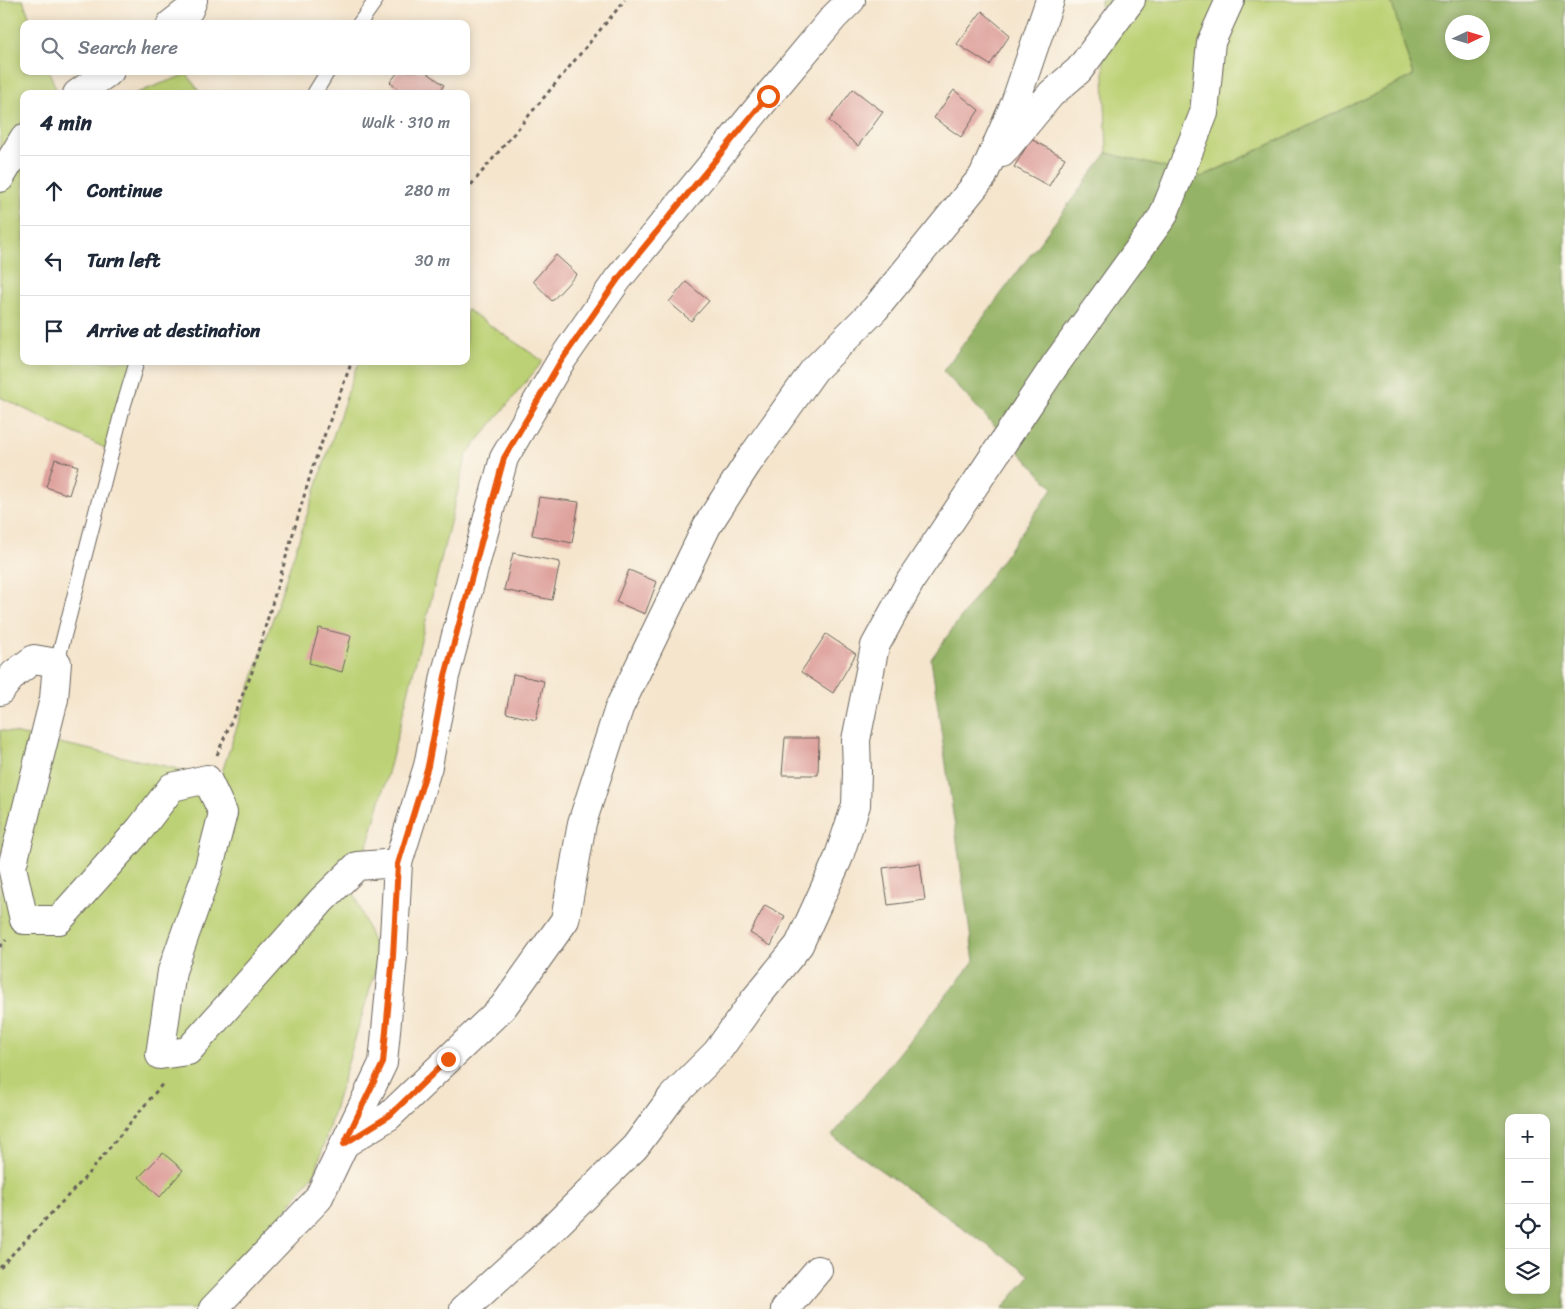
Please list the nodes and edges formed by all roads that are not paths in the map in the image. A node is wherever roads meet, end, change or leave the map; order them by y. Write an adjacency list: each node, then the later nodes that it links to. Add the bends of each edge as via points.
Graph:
1 (193, 0): 7 (street, via 189,10)
2 (376, 0): 8 (lane)
3 (851, 0): 19 (street, via 618,279 559,364 504,458 445,676 428,766)
4 (1050, 0): 14 (street, via 1015,103)
5 (1131, 0): 14 (street, via 1079,70 1051,94)
6 (1230, 0): 23 (street, via 1211,42 1204,113 1164,216 1055,365 911,580 875,646 856,740 856,805 838,859 799,945 754,999 717,1052 672,1097 635,1147 552,1230)
7 (176, 20)
8 (362, 20)
9 (104, 75): 11 (street)
10 (326, 75): 12 (lane)
11 (83, 90)
12 (316, 90)
13 (20, 145): 15 (street)
14 (983, 176): 20 (street, via 875,309 814,370 707,526 619,708 582,823 566,920 503,1007 389,1116)
15 (0, 178)
16 (135, 365): 17 (lane)
17 (56, 663): 18 (street, via 34,659 14,674); 19 (street, via 54,699 12,867 24,920 59,920 140,829 172,787 207,779 223,813 209,867 172,971 160,1055 188,1052 322,900 357,866)
18 (0, 691)
19 (398, 864): 20 (street, via 383,1063)
20 (344, 1144): 22 (street, via 318,1199)
21 (818, 1270): 24 (street)
22 (213, 1309)
23 (464, 1309)
24 (785, 1309)

